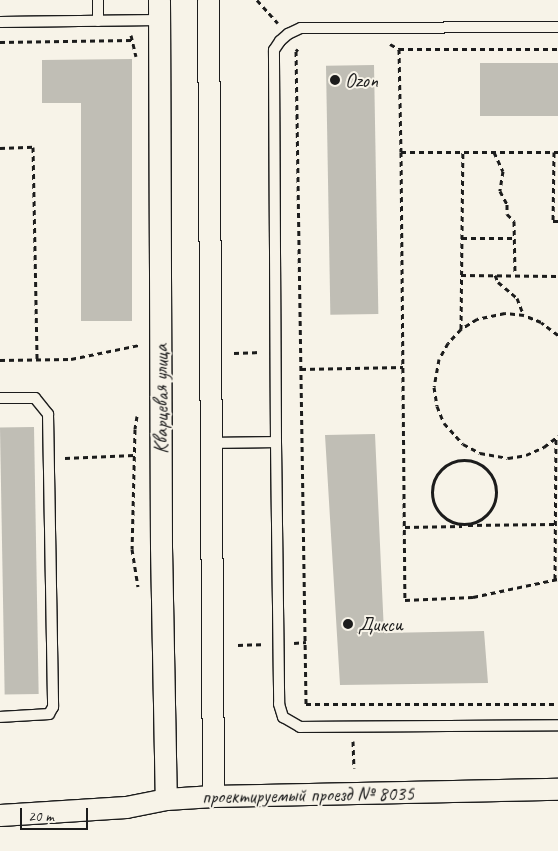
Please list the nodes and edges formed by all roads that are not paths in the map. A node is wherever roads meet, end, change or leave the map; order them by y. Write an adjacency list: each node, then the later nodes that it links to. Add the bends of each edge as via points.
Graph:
1 (98, 0): 4 (lane)
2 (208, 0): 9 (street)
3 (159, 10): 4 (lane, via 129,21); 14 (street, Кварцевая улица, via 161,547)
4 (98, 21): 5 (lane)
5 (0, 22)
6 (558, 27): 8 (lane, via 301,28 288,34 274,50)
7 (0, 398): 10 (lane, via 35,398 48,414 53,707 49,714)
8 (276, 442): 9 (lane); 11 (lane, via 279,695 283,717 300,727)
9 (211, 443): 13 (street)
10 (0, 717)
11 (558, 725)
12 (558, 789): 13 (street, проектируемый проезд № 8035)
13 (213, 796): 14 (street, проектируемый проезд № 8035)
14 (166, 799): 15 (street, проектируемый проезд № 8035, via 126,807)
15 (0, 815)

